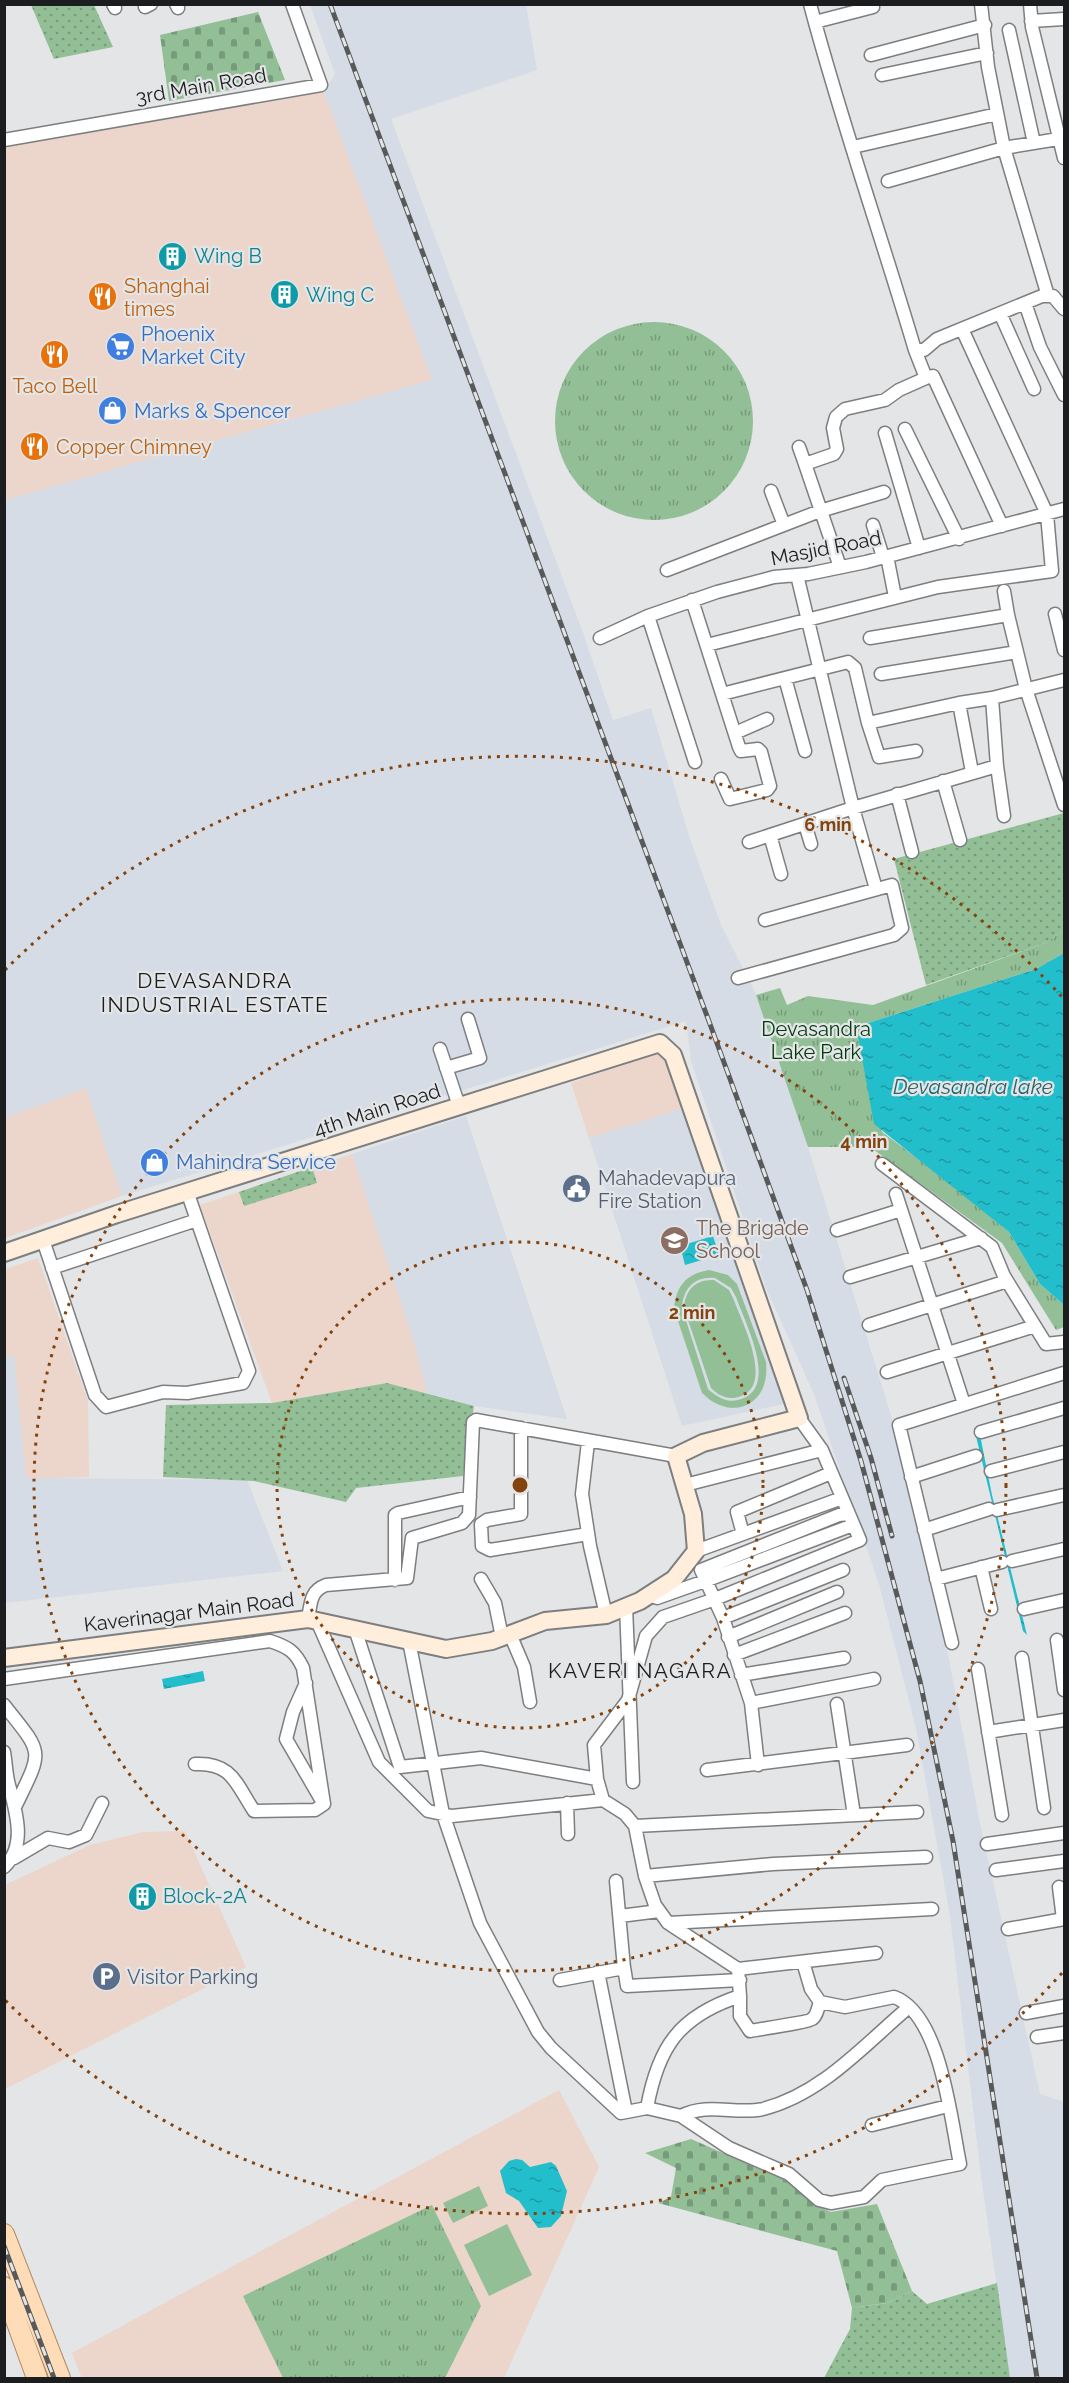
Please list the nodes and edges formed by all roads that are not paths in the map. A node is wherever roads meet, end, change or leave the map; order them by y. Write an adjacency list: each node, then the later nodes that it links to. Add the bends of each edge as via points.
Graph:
1 (810, 4): 8 (street)
2 (981, 4): 9 (street)
3 (1030, 4): 7 (street)
4 (292, 5): 16 (street, 3rd Main Road, via 321,85)
5 (873, 7): 8 (street)
6 (1065, 19): 7 (street)
7 (1031, 21): 15 (street)
8 (815, 22): 18 (street)
9 (985, 24): 11 (street); 12 (street)
10 (1009, 30): 17 (street)
11 (987, 53): 13 (street); 14 (street)
12 (871, 55)
13 (882, 75)
14 (997, 114): 18 (street); 19 (street)
15 (1061, 138): 17 (street); 20 (street)
16 (4, 140)
17 (1034, 144): 19 (street)
18 (853, 147): 27 (street)
19 (1004, 148): 21 (street); 22 (street)
20 (1065, 158)
21 (888, 181)
22 (1048, 296): 23 (street); 24 (street, via 1053,296)
23 (1025, 303): 25 (street); 30 (street, via 1040,346)
24 (1065, 309)
25 (1000, 313): 26 (street); 29 (street)
26 (962, 329): 27 (street, via 937,339 924,350); 39 (street)
27 (915, 350): 28 (street)
28 (926, 378): 34 (street, via 885,400 844,409 836,417 833,429 837,449 834,454); 42 (street, via 933,376)
29 (1034, 389)
30 (1065, 395)
31 (905, 429): 43 (street)
32 (885, 433): 44 (street)
33 (799, 447): 34 (street)
34 (805, 464): 38 (street)
35 (771, 491): 40 (street)
36 (884, 492): 38 (street)
37 (1065, 509): 39 (street, Masjid Road)
38 (820, 511): 40 (street); 46 (street)
39 (1047, 514): 42 (street, Masjid Road); 50 (street, via 1052,571)
40 (784, 525): 47 (street)
41 (873, 525): 45 (street)
42 (1002, 526): 43 (street, Masjid Road)
43 (959, 539): 44 (street, Masjid Road)
44 (919, 548): 45 (street, Masjid Road)
45 (885, 557): 46 (street, Masjid Road); 50 (street)
46 (840, 567): 48 (street, Masjid Road)
47 (667, 570)
48 (797, 575): 51 (street, Masjid Road, via 774,577); 55 (street)
49 (1004, 591): 53 (street)
50 (895, 597): 55 (street)
51 (692, 600): 54 (street, Masjid Road); 58 (street)
52 (1056, 614): 59 (street)
53 (1008, 615): 57 (street); 60 (street)
54 (648, 616): 56 (street, Masjid Road); 74 (street)
55 (810, 621): 58 (street); 61 (street)
56 (600, 638)
57 (870, 638)
58 (707, 645): 66 (street)
59 (1064, 647)
60 (1017, 652): 62 (street); 65 (street)
61 (820, 669): 63 (street); 70 (street, via 853,664); 81 (street)
62 (881, 675)
63 (784, 678): 66 (street); 72 (street)
64 (1065, 680): 65 (street)
65 (1026, 689): 67 (street); 80 (street)
66 (722, 694): 71 (street)
67 (992, 698): 68 (street); 75 (street)
68 (958, 703): 70 (street); 76 (street)
69 (767, 719): 71 (street)
70 (868, 723): 73 (street, via 879,757)
71 (735, 733): 77 (street, via 741,751 761,752 770,786 729,799)
72 (805, 751)
73 (916, 751)
74 (695, 762)
75 (997, 766): 76 (street); 82 (street)
76 (972, 772): 78 (street)
77 (721, 779)
78 (943, 781): 79 (street); 85 (street)
79 (897, 794): 81 (street); 88 (street)
80 (1064, 805)
81 (853, 808): 83 (street); 90 (street)
82 (1004, 816)
83 (805, 824): 84 (street); 87 (street)
84 (770, 835): 86 (street); 89 (street)
85 (960, 840)
86 (749, 842)
87 (811, 844)
88 (912, 852)
89 (781, 874)
90 (876, 889): 91 (street); 92 (street, via 892,885 902,928 894,935)
91 (765, 920)
92 (738, 978)
93 (468, 1019): 95 (street, via 480,1058)
94 (440, 1049): 95 (street)
95 (446, 1068): 96 (street)
96 (459, 1106): 98 (street, 4th Main Road); 119 (street, 4th Main Road, via 660,1043 673,1054)
97 (882, 1164): 103 (street)
98 (189, 1194): 101 (street); 104 (street, 4th Main Road)
99 (896, 1194): 100 (street)
100 (901, 1210): 102 (street); 106 (street)
101 (197, 1220): 107 (street); 107 (street, via 249,1371 243,1383 187,1393 164,1392 106,1407 95,1395)
102 (837, 1230)
103 (981, 1238): 106 (street); 109 (street, via 992,1247)
104 (43, 1240): 105 (street, 4th Main Road); 107 (street)
105 (4, 1253)
106 (916, 1257): 108 (street); 110 (street)
107 (52, 1268)
108 (849, 1277)
109 (1007, 1281): 110 (street); 112 (street)
110 (932, 1305): 111 (street); 114 (street)
111 (869, 1325)
112 (1035, 1326): 113 (street, via 1046,1344); 114 (street)
113 (1065, 1342)
114 (948, 1353): 115 (street); 117 (street)
115 (886, 1372)
116 (1065, 1373): 117 (street)
117 (964, 1404): 129 (street, via 899,1425)
118 (1065, 1408): 121 (street)
119 (799, 1418): 123 (street); 125 (street, via 703,1443)
120 (521, 1428): 122 (street); 132 (street, via 472,1422); 137 (street, via 521,1514 481,1524 482,1546 490,1550)
121 (981, 1432)
122 (588, 1442): 125 (street); 137 (street, via 582,1494)
123 (822, 1450): 128 (street); 130 (street)
124 (1065, 1452): 127 (street)
125 (676, 1456): 130 (street)
126 (976, 1456): 129 (street)
127 (991, 1471)
128 (831, 1473): 133 (street); 138 (street, via 737,1512)
129 (911, 1477): 136 (street)
130 (685, 1485): 141 (street, via 693,1514)
131 (1065, 1495): 136 (street)
132 (470, 1497): 147 (street, via 469,1515 462,1523 412,1538 410,1573 407,1578); 147 (street, via 395,1515)
133 (842, 1498): 134 (street); 138 (street)
134 (851, 1519): 135 (street); 139 (street); 142 (street, via 860,1540)
135 (810, 1526): 139 (street); 148 (street, via 703,1568)
136 (924, 1530): 146 (street)
137 (588, 1534): 157 (street)
138 (743, 1534): 141 (street)
139 (814, 1539): 142 (street); 148 (street)
140 (1065, 1549): 143 (street)
141 (696, 1551): 150 (street, Kaverinagar Main Road, via 674,1580)
142 (818, 1555): 151 (street)
143 (981, 1568): 146 (street); 155 (street)
144 (843, 1570): 159 (street)
145 (481, 1579): 162 (street, via 495,1603)
146 (936, 1579): 166 (street)
147 (395, 1580): 160 (street, via 317,1588 313,1592)
148 (705, 1581): 150 (street); 151 (street)
149 (837, 1592): 163 (street)
150 (653, 1597): 153 (street, Kaverinagar Main Road); 158 (street)
151 (715, 1599): 158 (street); 159 (street)
152 (1065, 1600): 154 (street)
153 (626, 1606): 157 (street, Kaverinagar Main Road); 177 (street)
154 (1024, 1609)
155 (992, 1610)
156 (845, 1613): 167 (street)
157 (606, 1615): 162 (street, Kaverinagar Main Road, via 545,1621)
158 (663, 1617): 177 (street, via 646,1636)
159 (723, 1618): 163 (street)
160 (313, 1621): 161 (street, Kaverinagar Main Road); 168 (street, Kaverinagar Main Road); 201 (street, via 380,1762 428,1811)
161 (355, 1629): 165 (street, Kaverinagar Main Road); 189 (street, via 400,1767)
162 (506, 1636): 165 (street, Kaverinagar Main Road, via 446,1649); 178 (street, via 524,1667)
163 (728, 1637): 167 (street)
164 (1057, 1640): 176 (street)
165 (409, 1641): 189 (street)
166 (952, 1643)
167 (734, 1655): 172 (street)
168 (4, 1658)
169 (844, 1658): 172 (street)
170 (1022, 1658): 183 (street)
171 (978, 1669): 184 (street)
172 (741, 1675): 179 (street)
173 (4, 1679): 175 (street, via 270,1641 295,1652)
174 (874, 1679): 179 (street)
175 (306, 1683): 197 (street); 197 (street, via 285,1739)
176 (1065, 1690)
177 (628, 1700): 192 (street, via 594,1745); 193 (street)
178 (530, 1702)
179 (751, 1703): 190 (street)
180 (837, 1704): 187 (street)
181 (4, 1706): 198 (street, via 37,1752 35,1767)
182 (1065, 1720): 183 (street)
183 (1032, 1725): 184 (street); 199 (street)
184 (988, 1732): 203 (street)
185 (907, 1746): 187 (street)
186 (4, 1752): 198 (street, via 8,1784)
187 (845, 1754): 190 (street); 202 (street)
188 (195, 1764): 197 (street, via 213,1763 226,1769 254,1811 315,1810)
189 (434, 1764): 192 (street, via 481,1758); 201 (street)
190 (758, 1765): 191 (street)
191 (707, 1770)
192 (597, 1779): 194 (street)
193 (633, 1782)
194 (603, 1800): 196 (street); 204 (street, via 625,1814)
195 (102, 1803): 209 (street, via 86,1835 69,1842 48,1839)
196 (567, 1803): 201 (street); 206 (street)
197 (324, 1804)
198 (16, 1805): 209 (street, via 18,1835)
199 (1044, 1808)
200 (916, 1812): 202 (street)
201 (443, 1814): 237 (street, via 480,1923 538,2032 621,2113)
202 (854, 1815): 204 (street)
203 (1002, 1815)
204 (634, 1826): 213 (street)
205 (1065, 1833): 207 (street)
206 (568, 1834)
207 (987, 1844)
208 (926, 1857): 213 (street, via 773,1864)
209 (14, 1858): 211 (street)
210 (1065, 1862): 212 (street)
211 (4, 1867)
212 (996, 1870)
213 (645, 1876): 217 (street)
214 (616, 1881): 218 (street)
215 (1059, 1887): 219 (street)
216 (932, 1909): 220 (street)
217 (659, 1911): 218 (street); 220 (street)
218 (620, 1916): 224 (street)
219 (1063, 1922): 221 (street)
220 (668, 1923): 226 (street)
221 (1008, 1929)
222 (876, 1953): 223 (street)
223 (803, 1962): 226 (street); 229 (street, via 811,1989)
224 (624, 1967): 225 (street); 226 (street, via 627,1986)
225 (598, 1972): 227 (street); 237 (street)
226 (739, 1974): 228 (street)
227 (560, 1980)
228 (740, 1996): 229 (street, via 740,2016 750,2031 811,2020); 236 (street, via 699,2013 680,2027 657,2065)
229 (820, 2001): 231 (street, via 845,2007 894,1997)
230 (1065, 2006): 232 (street)
231 (909, 2007): 235 (street, via 932,2041); 238 (street, via 834,2073 807,2091 754,2111 704,2109)
232 (1026, 2013)
233 (1065, 2032): 234 (street)
234 (1037, 2037)
235 (948, 2106): 238 (street, via 960,2164 882,2180 864,2197 831,2203 819,2200 789,2174 729,2148); 239 (street)
236 (647, 2108): 237 (street); 238 (street)
237 (626, 2112)
238 (681, 2116)
239 (872, 2125)
240 (4, 2234): 243 (main road)
241 (4, 2287): 242 (main road)
242 (38, 2379)
243 (60, 2379)

